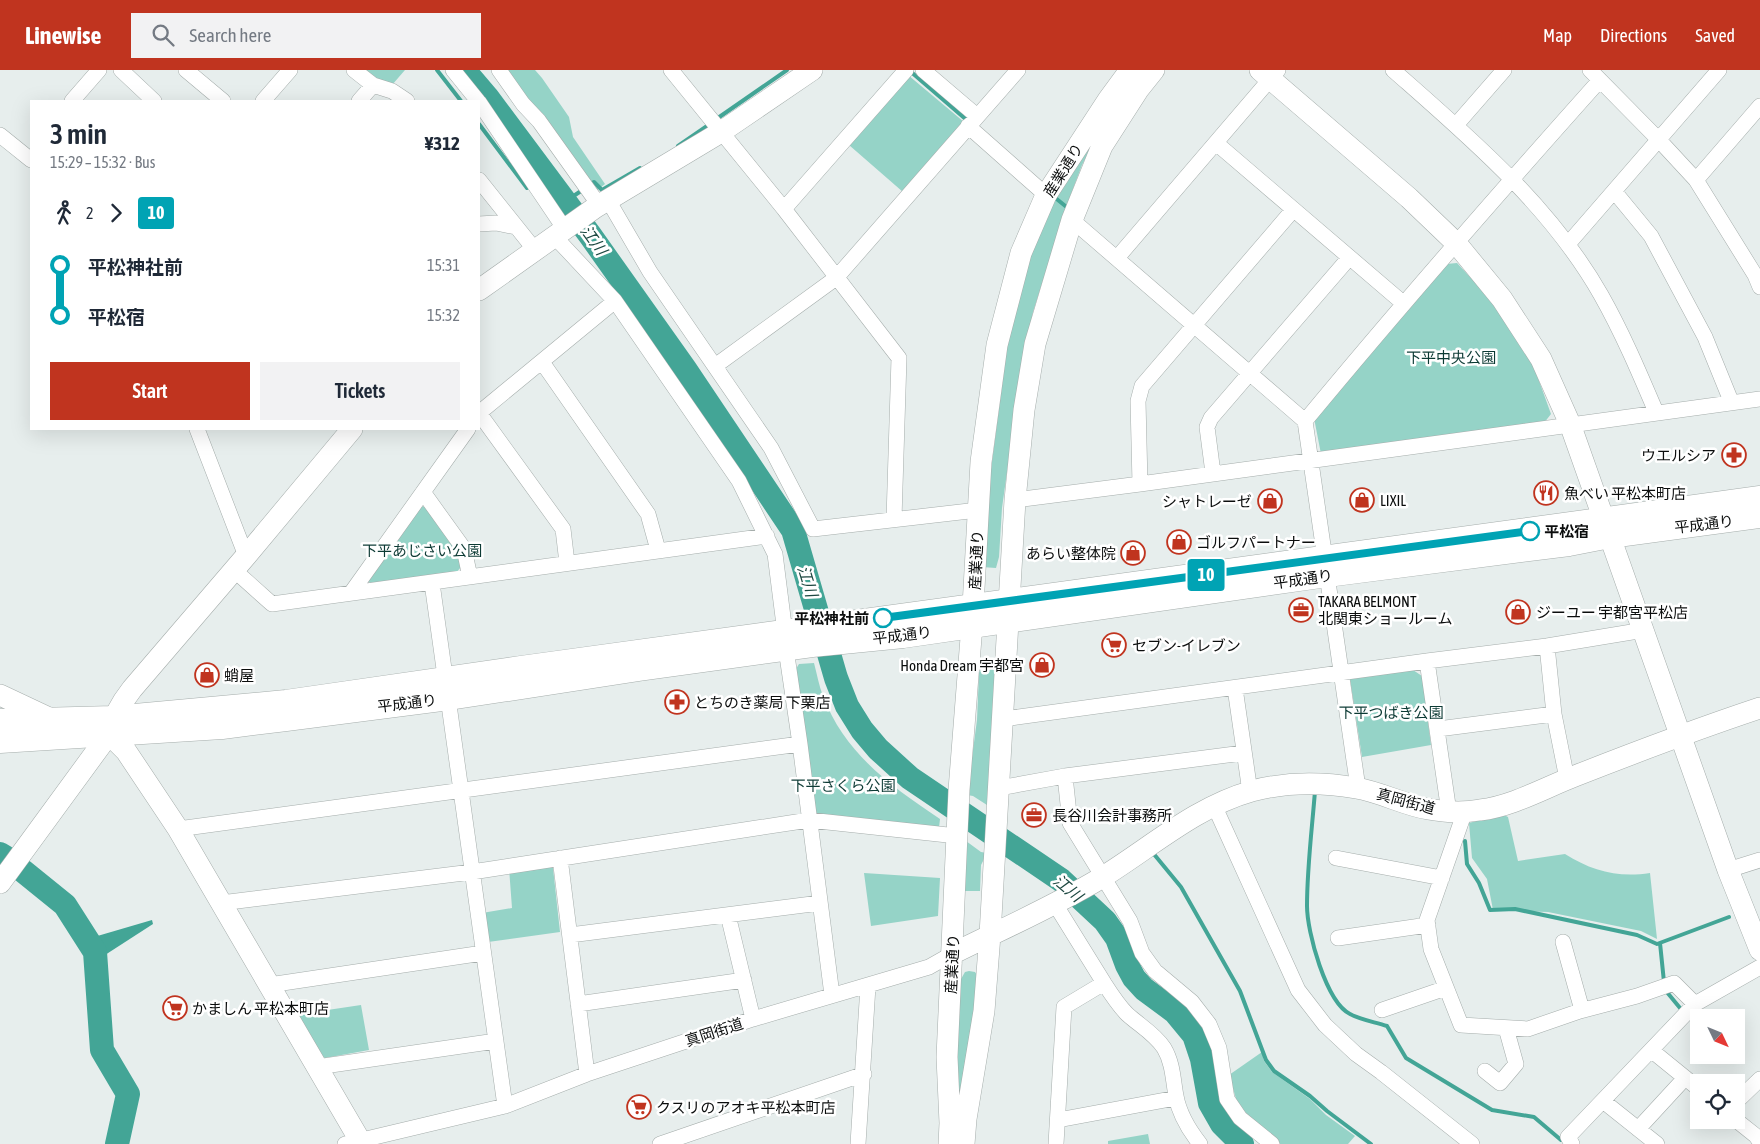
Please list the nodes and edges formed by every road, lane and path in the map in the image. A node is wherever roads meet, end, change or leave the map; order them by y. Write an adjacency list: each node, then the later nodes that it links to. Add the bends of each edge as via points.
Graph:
1 (98, 70): 21 (street)
2 (120, 70): 22 (street)
3 (186, 70): 23 (street)
4 (290, 70): 24 (street)
5 (354, 70): 20 (street)
6 (454, 70): 27 (street)
7 (499, 70): 42 (street)
8 (672, 70): 32 (street)
9 (812, 70): 32 (street)
10 (906, 70): 43 (street)
11 (923, 70): 30 (street)
12 (1018, 70): 30 (street)
13 (1130, 70): 41 (street, 産業通り)
14 (1154, 70): 45 (street, 産業通り, via 1102,146)
15 (1393, 70): 31 (street)
16 (1504, 70): 31 (street)
17 (1712, 72): 34 (street)
18 (1270, 73): 35 (street); 49 (street)
19 (1595, 75): 34 (street); 37 (street)
20 (373, 85): 25 (street); 26 (street, via 392,91)
21 (73, 100)
22 (153, 100)
23 (222, 100)
24 (264, 100)
25 (360, 100)
26 (406, 100)
27 (476, 100)
28 (480, 105): 48 (street)
29 (1760, 106): 38 (street)
30 (972, 121): 41 (street); 54 (street)
31 (1456, 125): 37 (street)
32 (721, 132): 42 (street); 43 (street)
33 (0, 135): 36 (street)
34 (1659, 140): 38 (street); 40 (street)
35 (1216, 143): 44 (street); 52 (street)
36 (30, 157)
37 (1512, 179): 49 (street); 50 (street)
38 (1696, 180): 55 (street)
39 (480, 181): 47 (street)
40 (1614, 191): 50 (street); 64 (street, via 1651,236 1705,337)
41 (1046, 195): 79 (street, 産業通り, via 1021,253 997,345 981,462)
42 (602, 204): 48 (street); 61 (street)
43 (784, 209): 54 (street)
44 (1293, 210): 53 (street); 59 (street)
45 (1072, 220): 52 (street); 78 (street, 産業通り, via 1035,344 1024,410)
46 (480, 224): 47 (street, via 496,222)
47 (516, 227): 51 (street)
48 (562, 230): 51 (street); 57 (street)
49 (1456, 243): 58 (street); 69 (street, via 1502,299 1541,359)
50 (1568, 244): 66 (street, via 1601,294)
51 (534, 250): 56 (street)
52 (1117, 258): 59 (street)
53 (1350, 258): 58 (street); 62 (street)
54 (836, 278): 61 (street); 81 (street, via 899,358)
55 (1758, 278)
56 (480, 289)
57 (615, 301): 60 (street); 83 (street, via 739,481)
58 (1403, 303): 68 (street)
59 (1195, 325): 62 (street); 75 (street, via 1142,386 1138,401)
60 (542, 362): 65 (street); 84 (street, via 648,514)
61 (715, 366): 81 (street, via 772,448 813,529)
62 (1250, 372): 68 (street); 74 (street, via 1207,427)
63 (1760, 398): 64 (street)
64 (1731, 402): 66 (street)
65 (480, 412)
66 (1656, 412): 69 (street)
67 (480, 414): 86 (street, via 563,529)
68 (1305, 421): 73 (street)
69 (1570, 424): 73 (street); 82 (street)
70 (197, 430): 85 (street)
71 (351, 430): 85 (street)
72 (467, 430): 76 (street)
73 (1311, 460): 74 (street); 87 (street)
74 (1213, 473): 75 (street)
75 (1140, 484): 78 (street)
76 (423, 492): 88 (street, via 464,549); 90 (street)
77 (1760, 498): 82 (main road, 平成通り)
78 (1016, 500): 91 (street, 産業通り)
79 (978, 510): 81 (street); 92 (street, 産業通り)
80 (1760, 516): 82 (main road, 平成通り)
81 (894, 519)
82 (1607, 528): 87 (main road, 平成通り); 93 (street)
83 (767, 536): 84 (street); 94 (street, via 775,554)
84 (658, 550): 86 (street)
85 (240, 563): 90 (street, via 272,604); 106 (street, via 121,702)
86 (567, 563): 88 (street)
87 (1326, 567): 91 (main road, 平成通り); 97 (street)
88 (470, 577): 89 (street)
89 (432, 583): 90 (street); 99 (street)
90 (350, 593)
91 (1010, 612): 92 (main road, 平成通り); 104 (street, 産業通り)
92 (973, 616): 94 (main road, 平成通り); 122 (street, 産業通り)
93 (1644, 630): 95 (street); 108 (street)
94 (797, 639): 99 (main road, 平成通り, via 639,669); 110 (street)
95 (1546, 646): 96 (street); 102 (street)
96 (1427, 661): 97 (street); 107 (street)
97 (1341, 673): 98 (street); 115 (street)
98 (1235, 688): 104 (street); 111 (street)
99 (447, 689): 106 (main road, 平成通り, via 286,702); 116 (street)
100 (0, 695): 103 (street)
101 (1760, 708): 108 (street, 真岡街道)
102 (1554, 714): 107 (street); 113 (street)
103 (51, 719): 105 (main road, 平成通り); 106 (main road, 平成通り)
104 (1003, 719): 114 (street, 産業通り)
105 (0, 721)
106 (111, 726): 109 (main road, 平成通り); 121 (street); 130 (street)
107 (1438, 729): 119 (street)
108 (1680, 734): 113 (street, 真岡街道); 126 (street)
109 (0, 741)
110 (800, 744): 116 (street); 120 (street)
111 (1243, 753): 112 (street); 117 (street)
112 (1065, 776): 114 (street); 129 (street, via 1070,824)
113 (1567, 778): 119 (street, 真岡街道, via 1514,801 1481,810)
114 (999, 788): 137 (street, 産業通り)
115 (1358, 788): 117 (street, 真岡街道, via 1305,783); 119 (street, 真岡街道, via 1427,809)
116 (460, 791): 121 (street); 127 (street)
117 (1250, 792): 118 (street, 真岡街道)
118 (1214, 805): 129 (street, 真岡街道); 181 (street, via 1298,990 1325,1025 1356,1054)
119 (1457, 811): 128 (street)
120 (808, 820): 122 (street); 123 (street); 133 (street)
121 (178, 829): 132 (street)
122 (957, 833): 142 (street, 産業通り)
123 (560, 858): 127 (street); 136 (street)
124 (1336, 858): 128 (street)
125 (1760, 860): 126 (street)
126 (1728, 870): 140 (street)
127 (472, 872): 132 (street); 141 (street)
128 (1442, 878): 135 (street)
129 (1096, 880): 131 (street, 真岡街道); 180 (street, via 1130,920 1142,953 1155,971 1192,1002 1209,1024 1219,1048 1227,1099 1240,1118)
130 (0, 883)
131 (1058, 902): 137 (street, 真岡街道); 145 (street)
132 (221, 903): 146 (street)
133 (820, 903): 134 (street); 149 (street)
134 (728, 915): 136 (street); 144 (street)
135 (1428, 925): 138 (street); 148 (street, via 1431,949)
136 (570, 935): 150 (street)
137 (990, 935): 142 (street, 真岡街道); 177 (street, via 984,1011)
138 (1338, 938)
139 (1563, 942): 153 (street)
140 (1760, 950)
141 (484, 954): 146 (street); 156 (street)
142 (952, 954): 147 (street, 真岡街道, via 929,967); 176 (street, 産業通り, via 947,1057)
143 (1760, 968): 151 (street)
144 (744, 980): 150 (street); 154 (street)
145 (1104, 983): 166 (street, via 1120,1006 1163,1047 1174,1077); 169 (street, via 1064,1007)
146 (269, 985): 158 (street)
147 (868, 986): 149 (street, 真岡街道); 161 (street)
148 (1446, 988): 152 (street); 155 (street, via 1460,1025)
149 (832, 995): 154 (street, 真岡街道)
150 (578, 1004): 160 (street)
151 (1695, 1004): 153 (street, via 1674,983); 157 (street)
152 (1382, 1010)
153 (1582, 1010): 155 (street, via 1528,1029)
154 (753, 1019): 160 (street, 真岡街道)
155 (1506, 1028): 159 (street, via 1516,1064 1500,1083)
156 (496, 1041): 158 (street); 168 (street)
157 (1651, 1050): 162 (street); 167 (street)
158 (317, 1067): 173 (street)
159 (1485, 1071)
160 (587, 1074): 168 (street, 真岡街道)
161 (864, 1074): 174 (street); 175 (street)
162 (1685, 1078): 164 (street); 171 (street)
163 (1760, 1079): 165 (street)
164 (1690, 1082)
165 (1745, 1093)
166 (1176, 1098): 169 (street); 179 (street)
167 (1604, 1101): 171 (street); 182 (street, via 1568,1137)
168 (505, 1106): 173 (street, 真岡街道)
169 (1058, 1120): 178 (street)
170 (1745, 1127): 172 (street)
171 (1638, 1129): 183 (street)
172 (1760, 1142)
173 (356, 1143)
174 (660, 1144)
175 (858, 1144)
176 (949, 1144)
177 (964, 1144)
178 (1056, 1144)
179 (1200, 1144)
180 (1272, 1144)
181 (1472, 1144)
182 (1572, 1144)
183 (1657, 1144)

